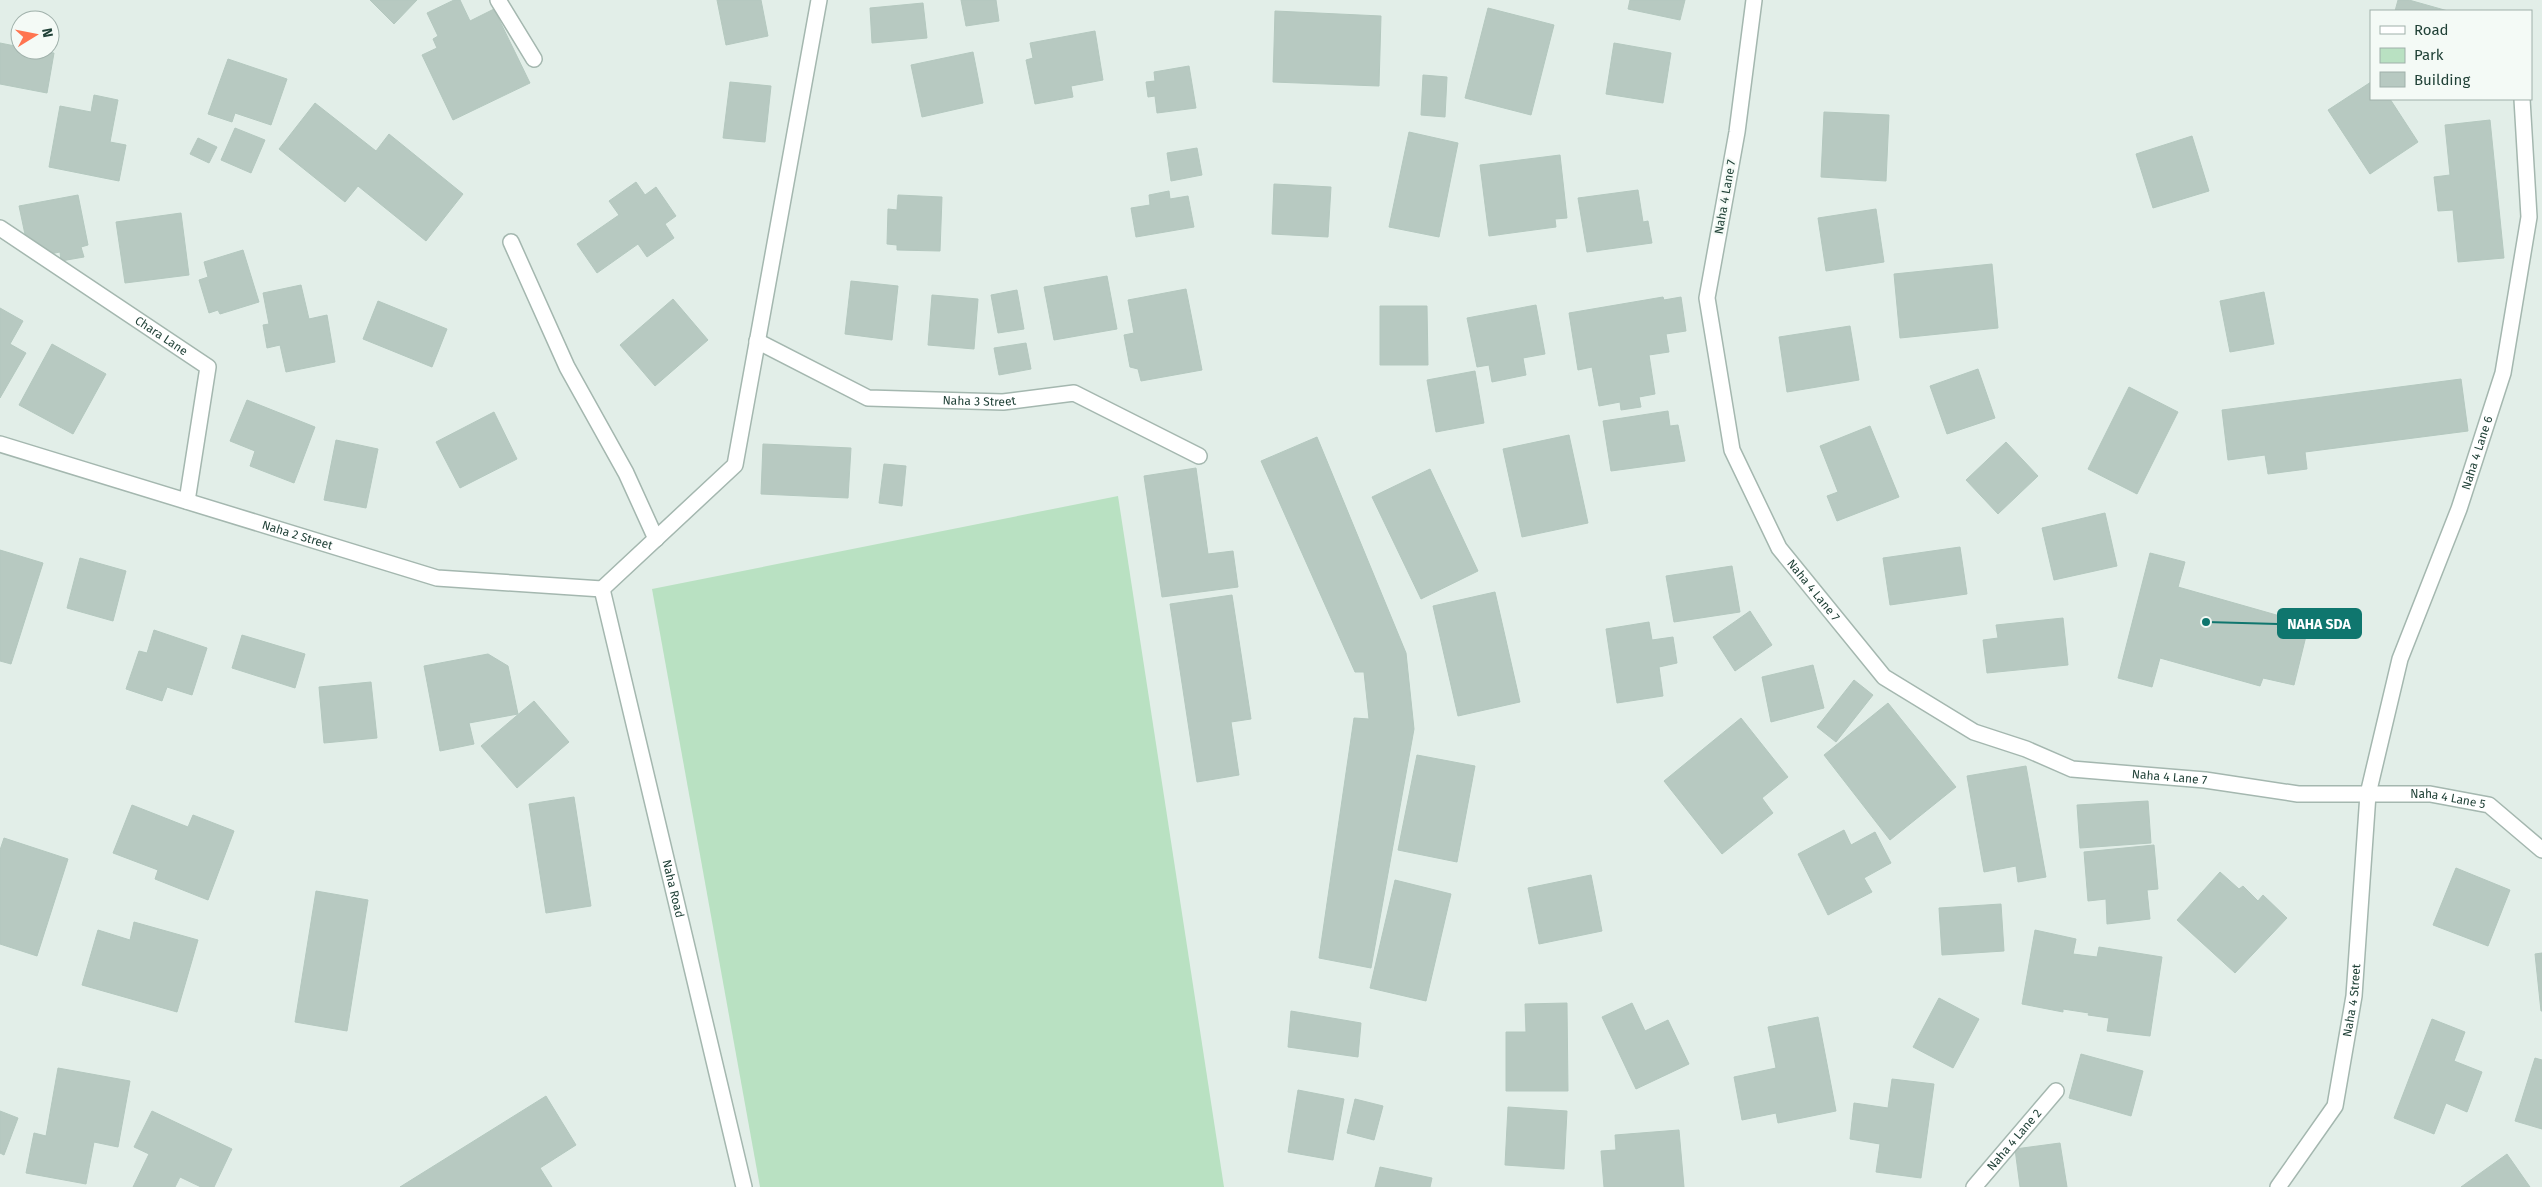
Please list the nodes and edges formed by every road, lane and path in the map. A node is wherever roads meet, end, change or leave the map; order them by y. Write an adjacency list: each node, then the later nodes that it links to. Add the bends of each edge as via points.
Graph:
1 (498, 0): 4 (street)
2 (819, 0): 8 (street)
3 (1754, 0): 14 (street, Naha 4 Lane 7, via 1737,132 1707,298 1732,450 1779,548 1884,676 1974,732 2072,769 2204,780 2298,794)
4 (534, 60)
5 (2522, 100): 14 (street, Naha 4 Lane 6, via 2529,217 2503,373 2459,510 2400,659)
6 (0, 228): 11 (street, Chara Lane, via 208,366)
7 (511, 242): 12 (street, via 567,367 626,473)
8 (757, 340): 10 (street, Naha 3 Street, via 868,398 1003,402 1074,393); 12 (street, via 735,465)
9 (0, 444): 11 (street, Naha 2 Street)
10 (1199, 456)
11 (187, 501): 13 (street, Naha 2 Street, via 437,578)
12 (656, 539): 13 (street)
13 (602, 589): 17 (street, Naha Road)
14 (2368, 794): 15 (street, Naha 4 Lane 5, via 2430,794 2489,805); 19 (street, Naha 4 Street, via 2354,996 2334,1106)
15 (2542, 850)
16 (2056, 1092): 18 (street, Naha 4 Lane 2)
17 (744, 1187)
18 (1974, 1187)
19 (2278, 1187)

